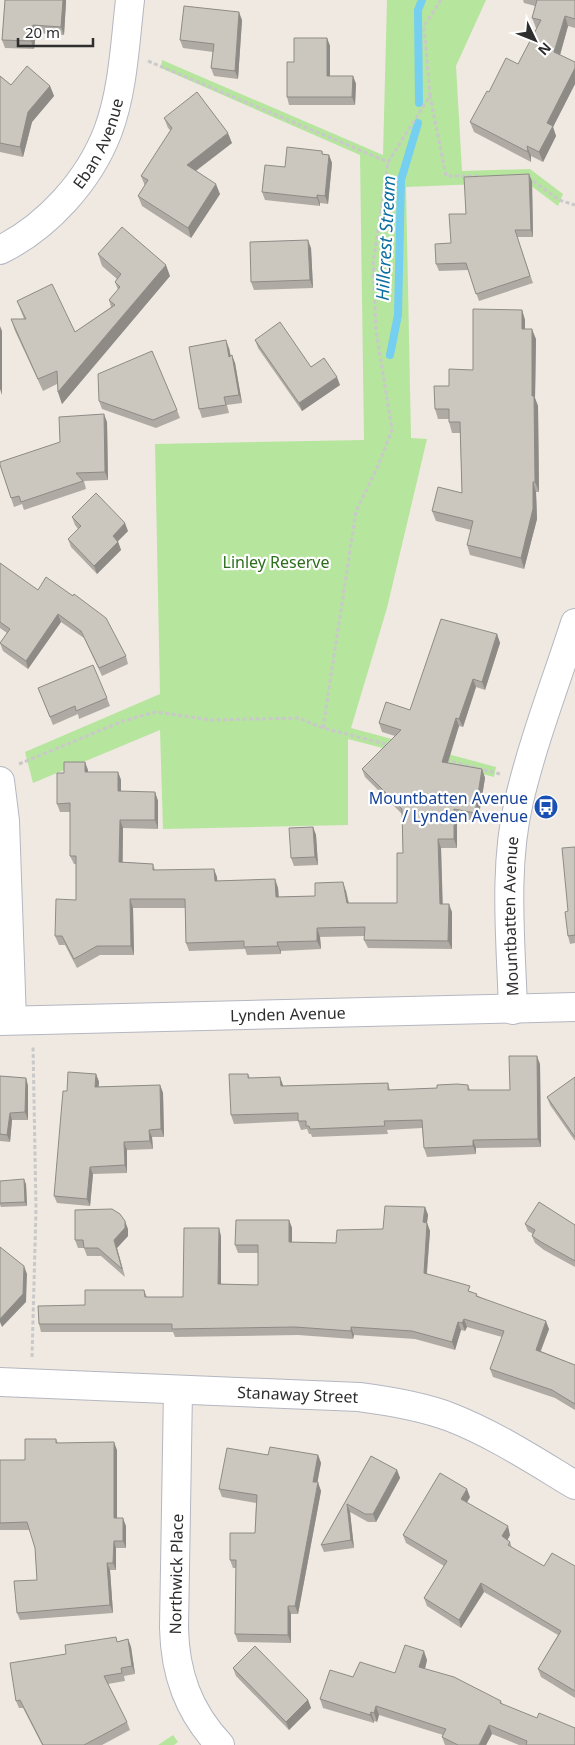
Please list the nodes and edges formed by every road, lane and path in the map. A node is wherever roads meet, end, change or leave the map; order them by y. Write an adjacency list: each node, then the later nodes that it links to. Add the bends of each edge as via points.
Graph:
1 (130, 0): 9 (street, Eban Avenue, via 116,100 108,132 94,160 60,206)
2 (441, 0): 4 (path, via 424,26)
3 (143, 58): 5 (path)
4 (430, 96): 5 (path); 6 (path, via 446,176)
5 (388, 162): 11 (path, via 373,262 376,330 392,430 356,510)
6 (483, 176)
7 (521, 177): 8 (path, via 530,177 559,200)
8 (575, 205)
9 (0, 250)
10 (575, 623): 17 (street, Mountbatten Avenue, via 525,781 514,828 510,874)
11 (323, 728): 12 (path); 14 (path, via 298,718 211,720 156,712 123,721)
12 (397, 747)
13 (443, 760): 15 (path)
14 (7, 773): 18 (street)
15 (508, 776)
16 (575, 1007): 17 (street, Lynden Avenue)
17 (513, 1010): 18 (street, Lynden Avenue)
18 (6, 1020)
19 (33, 1037): 20 (path, via 36,1209)
20 (32, 1360)
21 (0, 1382): 22 (street, Stanaway Street)
22 (178, 1390): 23 (street, Stanaway Street, via 360,1397 407,1404 449,1416 479,1430); 24 (street, Northwick Place, via 176,1657 191,1705)
23 (575, 1485)
24 (220, 1745)

